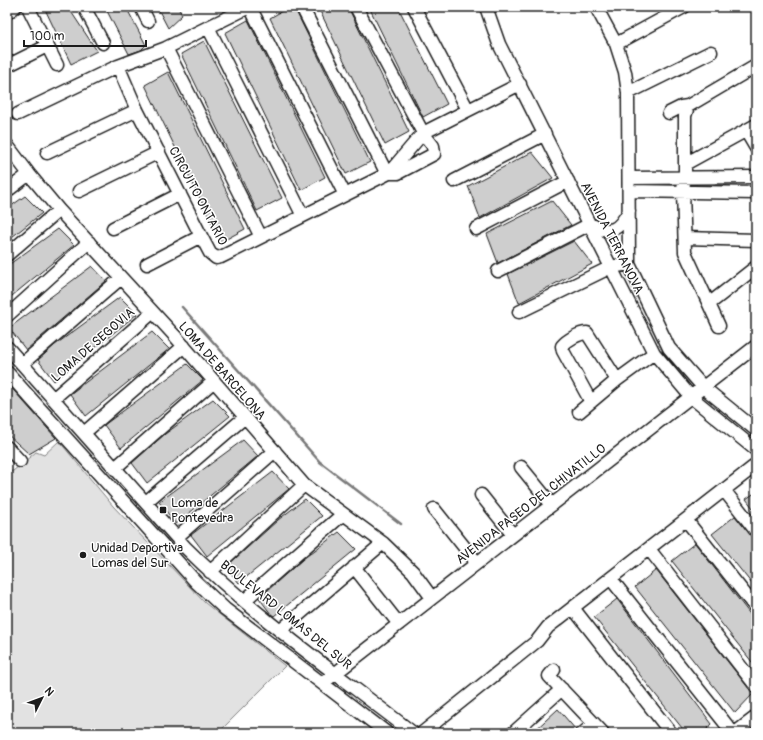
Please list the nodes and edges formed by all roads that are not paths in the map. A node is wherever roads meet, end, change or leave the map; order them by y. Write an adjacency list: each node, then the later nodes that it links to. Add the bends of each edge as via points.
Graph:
1 (15, 7): 12 (street)
2 (28, 7): 17 (street)
3 (84, 7): 15 (street)
4 (141, 7): 13 (street)
5 (250, 7): 14 (street); 52 (street)
6 (302, 7): 40 (street)
7 (356, 7): 32 (street)
8 (414, 7): 28 (street)
9 (596, 7): 16 (street, AVENIDA TERRANOVA)
10 (684, 7): 16 (street)
11 (485, 8): 24 (street, AVENIDA TERRANOVA)
12 (7, 13)
13 (148, 20)
14 (208, 27): 18 (street); 55 (street)
15 (103, 43)
16 (616, 44): 25 (street, AVENIDA TERRANOVA, via 625,72)
17 (47, 46): 20 (street); 21 (street)
18 (166, 48): 22 (street); 60 (street)
19 (711, 52): 25 (street)
20 (7, 65)
21 (57, 65)
22 (118, 66): 27 (street, CIRCUITO ONTARIO); 30 (street)
23 (756, 66): 26 (street)
24 (520, 84): 28 (street, CIRCUITO ONTARIO); 33 (street, AVENIDA TERRANOVA)
25 (628, 93): 42 (street, AVENIDA TERRANOVA)
26 (688, 106): 29 (street); 38 (street, via 685,116)
27 (138, 110): 36 (street, CIRCUITO ONTARIO); 37 (street)
28 (468, 110): 32 (street, CIRCUITO ONTARIO)
29 (669, 113)
30 (18, 114)
31 (751, 128): 35 (street); 38 (street)
32 (424, 133): 40 (street, CIRCUITO ONTARIO); 40 (street, via 433,146 434,154 398,172)
33 (544, 134): 44 (street); 45 (street, AVENIDA TERRANOVA)
34 (7, 145): 39 (street, LOMA DE BARCELONA)
35 (756, 148)
36 (159, 152): 46 (street); 51 (street, CIRCUITO ONTARIO)
37 (48, 153)
38 (685, 164): 43 (street)
39 (29, 174): 48 (street); 53 (street, LOMA DE BARCELONA)
40 (388, 174): 52 (street, CIRCUITO ONTARIO)
41 (756, 177): 43 (street)
42 (629, 178): 43 (street); 47 (street, AVENIDA TERRANOVA)
43 (684, 178): 49 (street)
44 (454, 181)
45 (568, 181): 56 (street, AVENIDA TERRANOVA); 58 (street)
46 (79, 191)
47 (629, 191): 49 (street); 54 (street, AVENIDA TERRANOVA)
48 (7, 192)
49 (683, 192): 50 (street); 61 (street)
50 (756, 193)
51 (180, 194): 57 (street); 59 (street, CIRCUITO ONTARIO)
52 (345, 195): 55 (street, CIRCUITO ONTARIO)
53 (59, 210): 63 (street, LOMA DE BARCELONA); 64 (street)
54 (629, 212): 56 (street, via 621,224 612,230 605,231); 66 (street, AVENIDA TERRANOVA)
55 (303, 216): 60 (street, CIRCUITO ONTARIO)
56 (590, 224): 67 (street, AVENIDA TERRANOVA); 69 (street)
57 (113, 228)
58 (476, 229)
59 (201, 236): 60 (street, CIRCUITO ONTARIO, via 210,253 216,258); 65 (street)
60 (261, 237)
61 (685, 238): 62 (street); 71 (street, via 686,252)
62 (756, 240)
63 (89, 242): 70 (street, LOMA DE BARCELONA); 74 (street)
64 (7, 255)
65 (147, 264)
66 (629, 264): 67 (street); 84 (street, AVENIDA TERRANOVA, via 669,348)
67 (611, 267): 72 (street); 79 (street, AVENIDA TERRANOVA)
68 (756, 267): 71 (street)
69 (498, 271)
70 (120, 278): 73 (street, LOMA DE BARCELONA); 80 (street)
71 (709, 304): 75 (street)
72 (519, 312)
73 (152, 313): 76 (street, LOMA DE BARCELONA); 86 (street, LOMA DE SEGOVIA)
74 (7, 316)
75 (719, 326)
76 (184, 346): 83 (street, LOMA DE BARCELONA); 91 (street)
77 (756, 346): 84 (street, AVENIDA PASEO DEL CHIVATILLO)
78 (7, 347): 80 (street, BOULEVARD LOMAS DEL SUR)
79 (654, 353): 82 (street); 85 (street, AVENIDA TERRANOVA)
80 (22, 364): 86 (street, BOULEVARD LOMAS DEL SUR)
81 (7, 372): 103 (street)
82 (617, 380): 87 (street); 87 (street, via 587,333 566,342 562,346 563,351)
83 (214, 381): 89 (street, LOMA DE BARCELONA); 98 (street)
84 (704, 387): 85 (street, AVENIDA PASEO DEL CHIVATILLO); 90 (street, AVENIDA TERRANOVA)
85 (691, 397): 93 (street, AVENIDA TERRANOVA); 105 (street, AVENIDA PASEO DEL CHIVATILLO)
86 (53, 398): 91 (street, BOULEVARD LOMAS DEL SUR)
87 (591, 402): 88 (street)
88 (579, 412)
89 (245, 417): 94 (street, LOMA DE BARCELONA); 104 (street)
90 (756, 430)
91 (84, 433): 98 (street, BOULEVARD LOMAS DEL SUR)
92 (8, 448): 95 (street)
93 (756, 450)
94 (275, 452): 100 (street, LOMA DE BARCELONA); 111 (street)
95 (20, 461)
96 (756, 466): 101 (street)
97 (521, 467): 105 (street)
98 (115, 468): 99 (street, BOULEVARD LOMAS DEL SUR)
99 (131, 485): 103 (street); 104 (street, BOULEVARD LOMAS DEL SUR)
100 (304, 485): 107 (street, LOMA DE BARCELONA); 116 (street)
101 (724, 490): 108 (street); 109 (street)
102 (481, 495): 110 (street)
103 (118, 497): 126 (street, via 196,582 225,609)
104 (146, 502): 111 (street, BOULEVARD LOMAS DEL SUR)
105 (552, 505): 110 (street, AVENIDA PASEO DEL CHIVATILLO)
106 (434, 509): 114 (street)
107 (343, 514): 112 (street, LOMA DE BARCELONA); 119 (street)
108 (686, 520): 113 (street); 121 (street)
109 (756, 531)
110 (512, 536): 114 (street, AVENIDA PASEO DEL CHIVATILLO)
111 (177, 537): 116 (street, BOULEVARD LOMAS DEL SUR)
112 (383, 542): 115 (street); 118 (street, LOMA DE BARCELONA, via 413,572)
113 (649, 549): 117 (street); 127 (street)
114 (477, 564): 118 (street, AVENIDA PASEO DEL CHIVATILLO)
115 (354, 568): 122 (street); 123 (street)
116 (210, 572): 119 (street, BOULEVARD LOMAS DEL SUR)
117 (611, 579): 120 (street); 138 (street)
118 (432, 598): 122 (street, AVENIDA PASEO DEL CHIVATILLO)
119 (244, 601): 123 (street, BOULEVARD LOMAS DEL SUR)
120 (573, 608): 133 (street, via 548,627 537,641); 137 (street)
121 (756, 608)
122 (399, 624): 125 (street, AVENIDA PASEO DEL CHIVATILLO)
123 (281, 630): 125 (street, BOULEVARD LOMAS DEL SUR)
124 (554, 670): 128 (street, via 550,676)
125 (336, 673): 126 (street, AVENIDA PASEO DEL CHIVATILLO); 132 (street, BOULEVARD LOMAS DEL SUR)
126 (323, 683): 131 (street)
127 (756, 686)
128 (562, 689): 130 (street); 134 (street)
129 (756, 717): 138 (street)
130 (594, 724): 135 (street); 136 (street)
131 (387, 733)
132 (413, 733)
133 (422, 733)
134 (513, 733)
135 (583, 733)
136 (603, 733)
137 (671, 733)
138 (734, 733)

